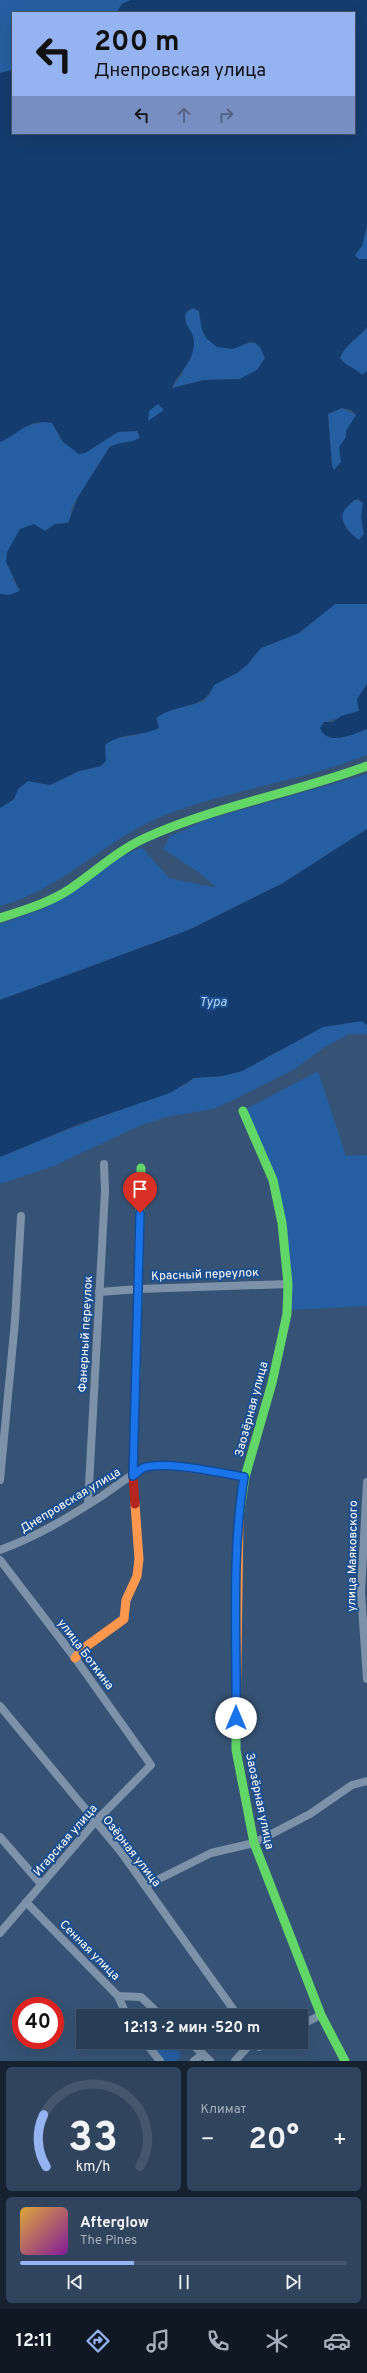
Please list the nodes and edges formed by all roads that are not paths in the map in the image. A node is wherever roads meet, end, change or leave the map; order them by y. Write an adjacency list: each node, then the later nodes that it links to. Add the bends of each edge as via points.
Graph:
1 (367, 766): 2 (street, via 332,779 204,815 144,838 108,858 69,889 40,904)
2 (0, 918)
3 (243, 1111): 7 (street, Заозёрная улица, via 273,1180 282,1223)
4 (104, 1164): 9 (street, Фанерный переулок, via 105,1191)
5 (141, 1168): 8 (street)
6 (21, 1216): 10 (street, via 15,1320)
7 (288, 1284): 8 (street, Красный переулок); 12 (street, Заозёрная улица, via 287,1314 272,1383)
8 (139, 1289): 9 (street, Красный переулок); 11 (street)
9 (99, 1292): 16 (street, Фанерный переулок)
10 (1, 1452): 13 (street)
11 (133, 1476): 12 (street, Днепровская улица, via 141,1469 158,1466); 16 (street, Днепровская улица); 19 (street, via 139,1559 137,1576 126,1600 124,1619 84,1648)
12 (244, 1477): 26 (street, Заозёрная улица, via 237,1542 236,1750)
13 (0, 1480)
14 (367, 1482): 15 (street, улица Маяковского)
15 (366, 1502): 20 (street, улица Маяковского, via 361,1592)
16 (88, 1504): 17 (street, Днепровская улица, via 28,1540)
17 (0, 1550)
18 (0, 1560): 19 (street, улица Боткина)
19 (76, 1658): 22 (street, улица Боткина)
20 (367, 1679)
21 (0, 1706): 24 (street, Озёрная улица)
22 (151, 1765): 24 (street, Игарская улица)
23 (367, 1781): 26 (street, via 352,1785 310,1814)
24 (95, 1822): 27 (street, Игарская улица); 28 (street, Озёрная улица, via 121,1852)
25 (0, 1837): 27 (street)
26 (254, 1843): 28 (street, via 211,1853); 35 (street, Заозёрная улица)
27 (41, 1884): 29 (street, Игарская улица)
28 (145, 1886): 34 (street, Озёрная улица)
29 (26, 1902): 30 (street, Игарская улица); 31 (street, Сенная улица)
30 (0, 1933)
31 (118, 1996): 32 (street); 33 (street, Сенная улица, via 141,1998)
32 (124, 2009)
33 (154, 2009)
34 (233, 2009)
35 (321, 2014): 36 (street); 45 (street, Заозёрная улица)
36 (308, 2021)
37 (151, 2049): 41 (street)
38 (198, 2049): 40 (street)
39 (245, 2049): 44 (street)
40 (203, 2054): 42 (street); 43 (street)
41 (160, 2061)
42 (194, 2061)
43 (210, 2061)
44 (235, 2061)
45 (345, 2061)

